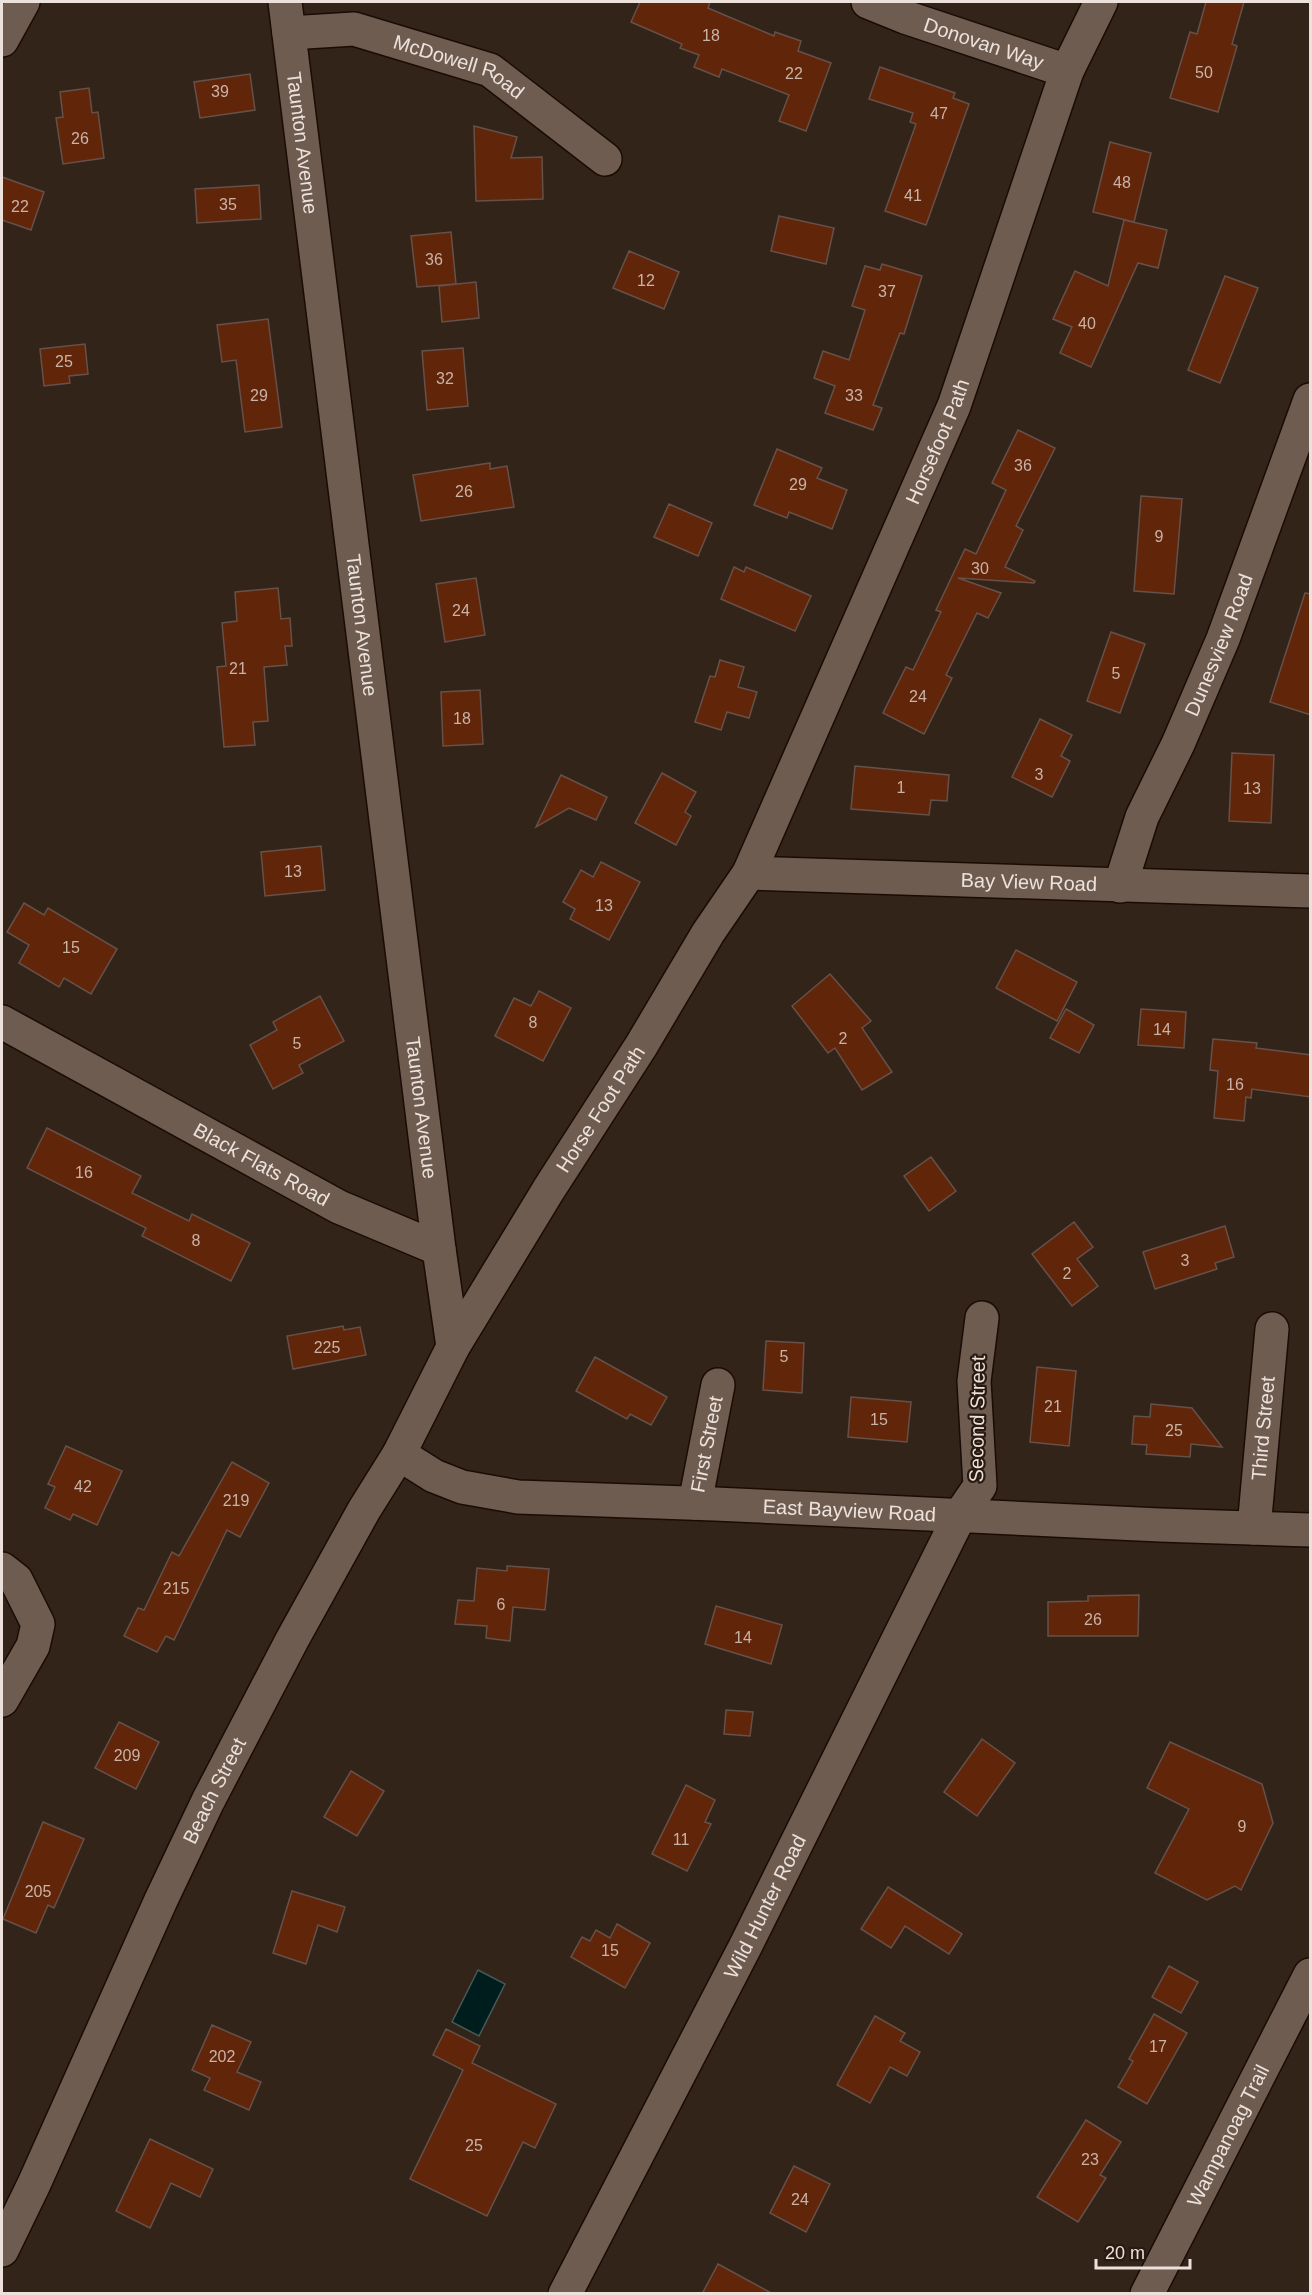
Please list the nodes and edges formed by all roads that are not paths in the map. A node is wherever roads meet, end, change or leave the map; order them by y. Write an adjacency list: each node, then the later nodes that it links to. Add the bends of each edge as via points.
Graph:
1 (23, 2): 5 (street)
2 (868, 2): 6 (street, Donovan Way)
3 (1101, 2): 6 (street, Horsefoot Path)
4 (287, 17): 7 (street, McDowell Road, via 354,29 489,70); 13 (street, Taunton Avenue)
5 (2, 40)
6 (1067, 71): 9 (street, Horsefoot Path, via 954,406)
7 (605, 159)
8 (1311, 400): 10 (street, Dunesview Road, via 1229,622 1175,752 1142,817)
9 (749, 873): 10 (street, Bay View Road); 16 (street, Horse Foot Path)
10 (1120, 886): 11 (street, Bay View Road)
11 (1311, 891)
12 (2, 1022): 13 (street, Black Flats Road, via 339,1207)
13 (439, 1249): 16 (street)
14 (982, 1318): 20 (street, Second Street, via 974,1381 980,1486)
15 (1272, 1329): 21 (street, Third Street)
16 (453, 1347): 18 (street, Beach Street)
17 (718, 1385): 19 (street, First Street)
18 (399, 1454): 19 (street, East Bayview Road, via 434,1476 490,1494); 26 (street, Beach Street, via 292,1640 208,1802)
19 (695, 1503): 20 (street, East Bayview Road)
20 (960, 1515): 21 (street, East Bayview Road); 27 (street, Wild Hunter Road, via 745,1947)
21 (1254, 1528): 22 (street, East Bayview Road)
22 (1311, 1530)
23 (2, 1569): 24 (street, via 16,1580 38,1624 33,1646)
24 (2, 1700)
25 (1311, 1975): 28 (street, Wampanoag Trail)
26 (2, 2250)
27 (565, 2294)
28 (1146, 2294)

